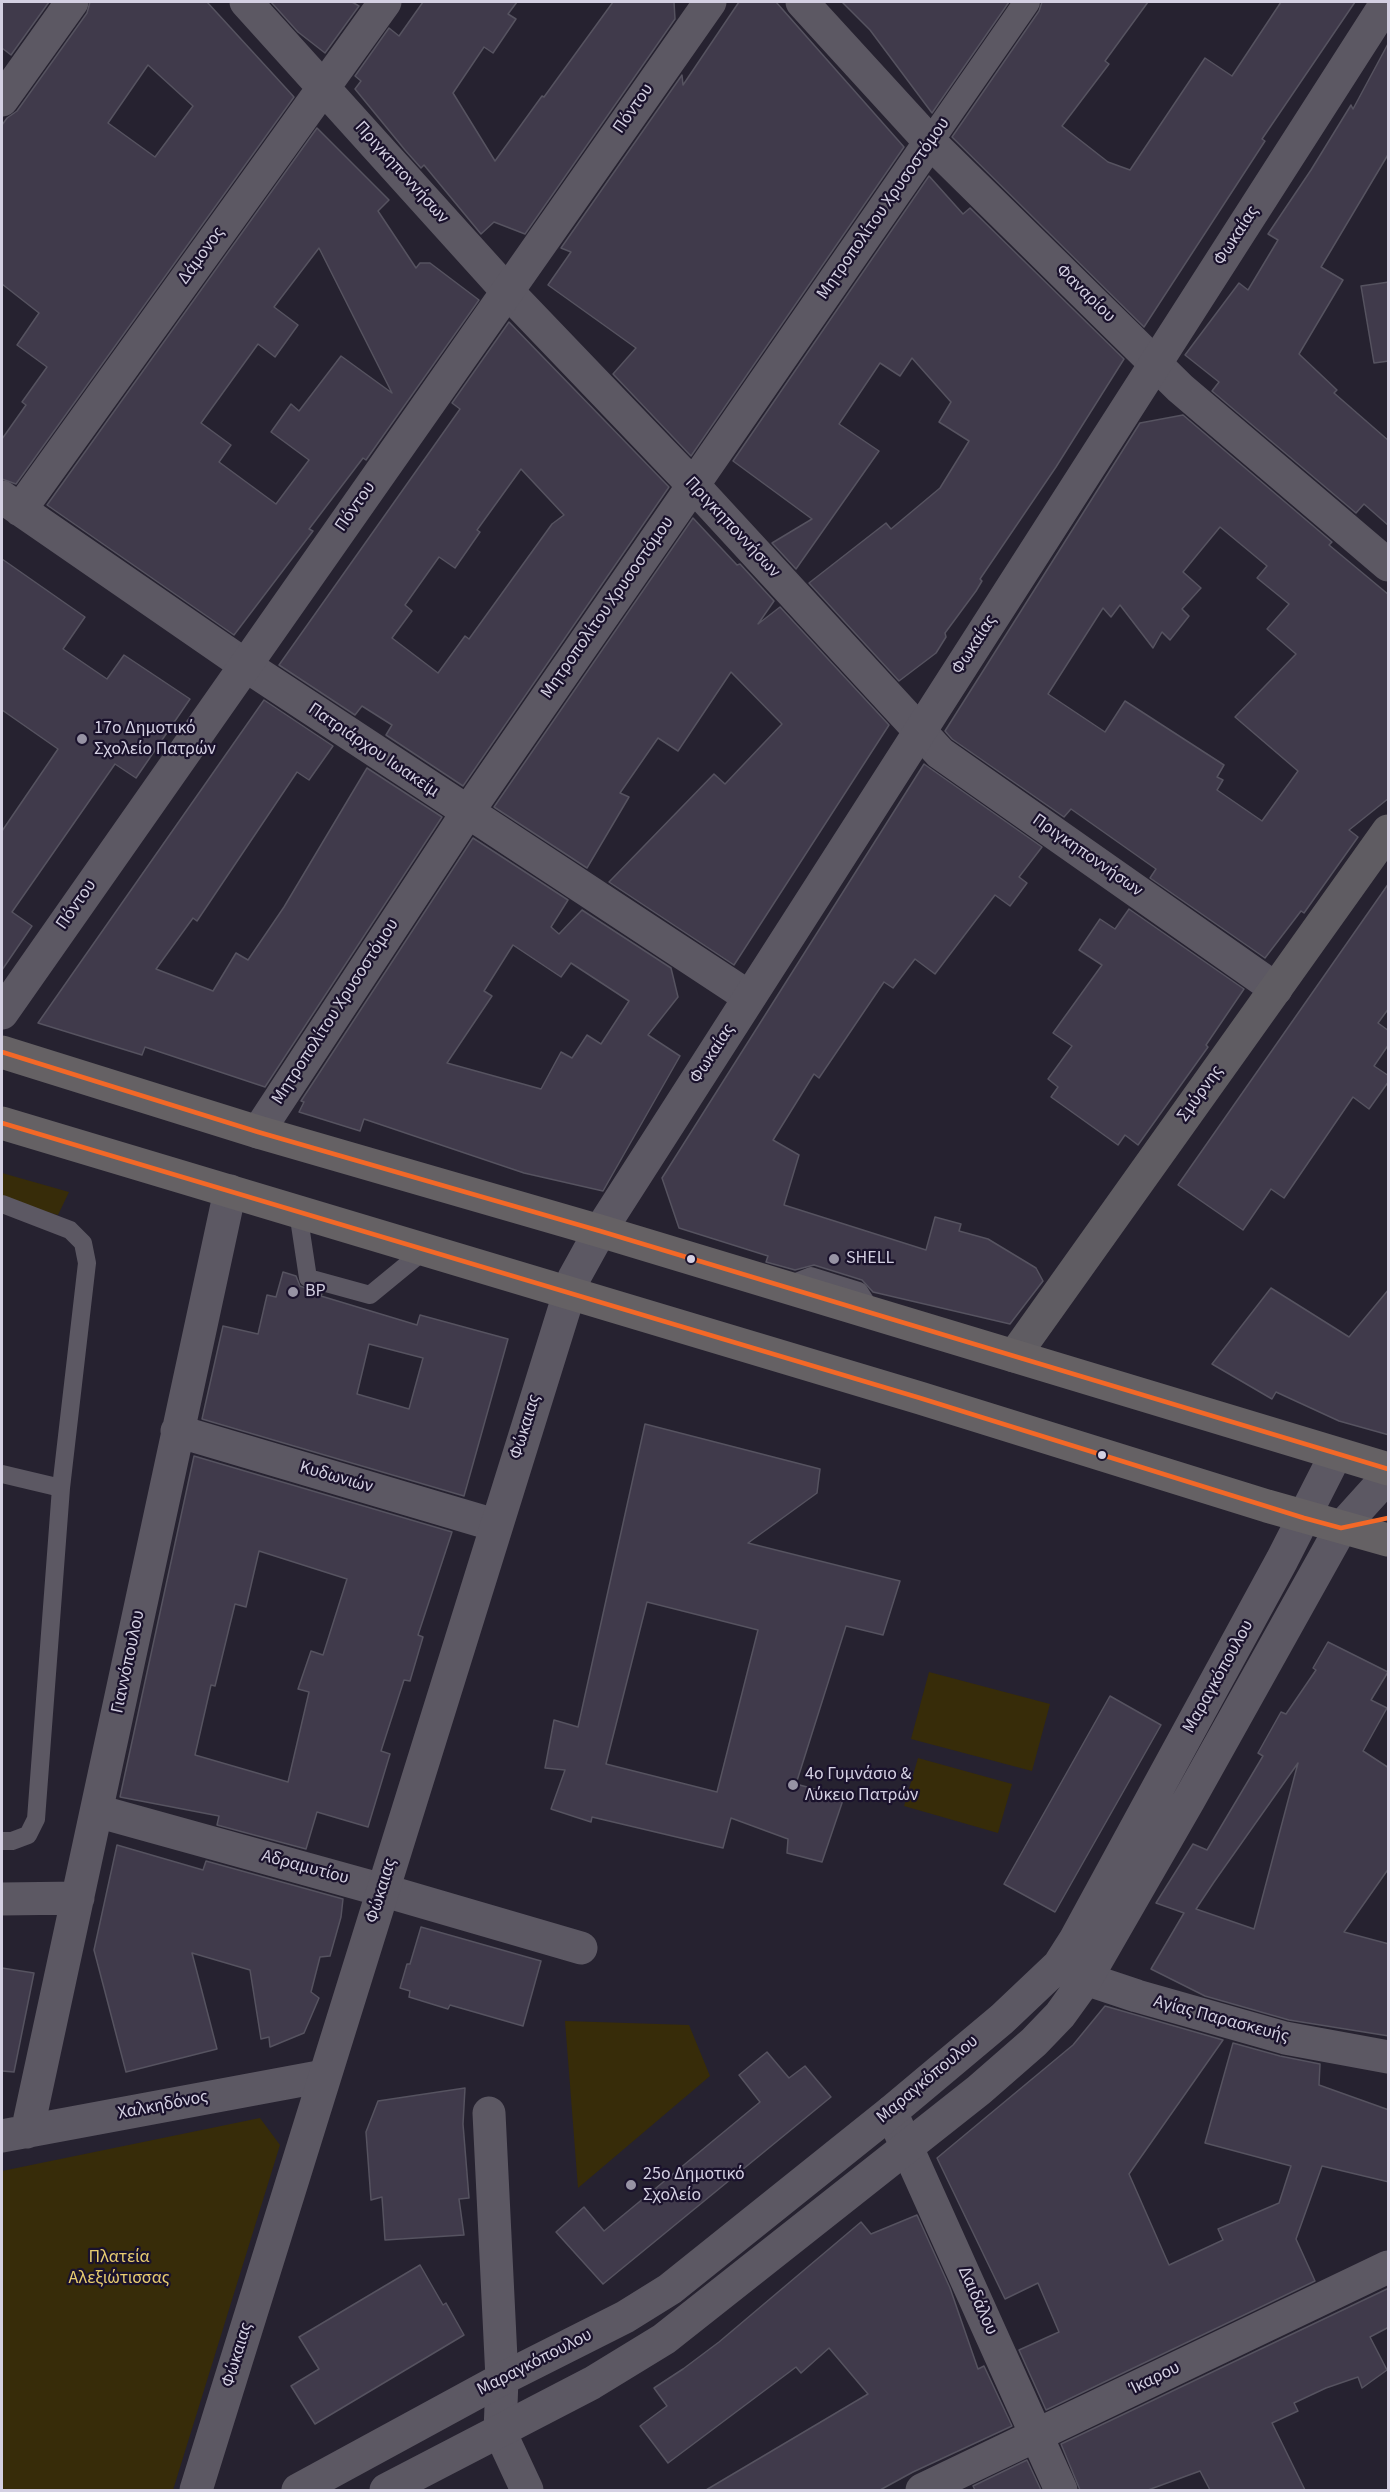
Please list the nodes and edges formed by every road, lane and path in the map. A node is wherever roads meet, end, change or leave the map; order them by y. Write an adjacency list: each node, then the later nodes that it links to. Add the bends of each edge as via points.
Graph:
1 (72, 2): 8 (street)
2 (246, 2): 9 (street, Πριγκηποννήσων)
3 (385, 2): 9 (street, Δάμονος)
4 (710, 2): 11 (street, Πόντου)
5 (802, 2): 10 (street, Φαναρίου)
6 (1027, 2): 10 (street, Μητροπολίτου Χρυσοστόμου)
7 (1387, 2): 12 (street, Φωκαίας)
8 (6, 85)
9 (324, 86): 11 (street, Πριγκηποννήσων); 14 (street, Δάμονος)
10 (930, 142): 12 (street, Φαναρίου); 13 (street, Μητροπολίτου Χρυσοστόμου)
11 (507, 291): 13 (street, Πριγκηποννήσων); 16 (street, Πόντου)
12 (1156, 363): 15 (street, Φαναρίου, via 1180,388); 17 (street, Φωκαίας)
13 (693, 485): 17 (street, Πριγκηποννήσων); 18 (street, Μητροπολίτου Χρυσοστόμου)
14 (11, 503): 16 (street, Πατριάρχου Ιωακείμ)
15 (1389, 565)
16 (245, 665): 18 (street, Πατριάρχου Ιωακείμ); 22 (street, Πόντου)
17 (919, 732): 20 (street, Πριγκηποννήσων, via 953,763); 21 (street, Φωκαίας)
18 (467, 813): 21 (street, Πατριάρχου Ιωακείμ); 25 (street, Μητροπολίτου Χρυσοστόμου)
19 (1389, 831): 20 (main road, Σμύρνης)
20 (1276, 989): 32 (main road, Σμύρνης)
21 (749, 997): 29 (street, Φωκαίας)
22 (2, 1013)
23 (2, 1052): 25 (main road)
24 (2, 1124): 26 (main road)
25 (258, 1132): 29 (main road)
26 (230, 1191): 28 (main road); 33 (street, Γιαννόπουλου)
27 (2, 1204): 38 (lane, via 70,1230 83,1243 87,1263)
28 (298, 1212): 30 (main road); 30 (lane, via 308,1278 370,1295)
29 (600, 1231): 31 (street, Φωκαίας); 32 (main road)
30 (426, 1250): 31 (main road)
31 (568, 1292): 39 (main road); 41 (street, Φώκαιας)
32 (1014, 1356): 34 (main road)
33 (177, 1431): 41 (street, Κυδωνιών); 44 (street, Γιαννόπουλου)
34 (1336, 1454): 35 (main road); 39 (street, Μαραγκόπουλου)
35 (1389, 1469)
36 (2, 1474): 38 (lane)
37 (1389, 1476): 42 (street, Μαραγκόπουλου)
38 (61, 1488): 45 (lane, via 36,1820 28,1835)
39 (1304, 1518): 42 (main road); 50 (street, Μαραγκόπουλου, via 1075,1941)
40 (1389, 1518): 42 (main road)
41 (495, 1525): 46 (street, Φώκαιας)
42 (1341, 1528): 43 (main road); 50 (street, Μαραγκόπουλου, via 1189,1800)
43 (1389, 1540)
44 (97, 1811): 46 (street, Αδραμυτίου); 47 (street, Γιαννόπουλου)
45 (2, 1841)
46 (382, 1890): 49 (street, Αδραμυτίου); 52 (street, Φώκαιας)
47 (78, 1898): 48 (street); 55 (street, Γιαννόπουλου)
48 (2, 1899)
49 (581, 1948)
50 (1072, 1972): 51 (street, Αγίας Παρασκευής, via 1137,1996 1285,2038); 53 (street, Μαραγκόπουλου, via 1002,2019); 56 (street, Μαραγκόπουλου, via 1060,2015 979,2090)
51 (1389, 2057)
52 (324, 2076): 55 (street, Χαλκηδόνος); 61 (street, Φώκαιας)
53 (891, 2112): 56 (street, Δαιδάλου); 58 (street, Μαραγκόπουλου, via 670,2289 625,2317)
54 (489, 2113): 58 (street)
55 (14, 2134)
56 (908, 2146): 59 (street, Μαραγκόπουλου, via 664,2339); 60 (street, Δαιδάλου)
57 (1389, 2267): 60 (street, Ίκαρου)
58 (502, 2379): 59 (street); 62 (street, Μαραγκόπουλου)
59 (500, 2432): 63 (street, Μαραγκόπουλου); 64 (street)
60 (1037, 2435): 65 (street, Ίκαρου); 66 (street, Δαιδάλου)
61 (196, 2490)
62 (298, 2490)
63 (386, 2490)
64 (526, 2490)
65 (922, 2490)
66 (1061, 2490)

